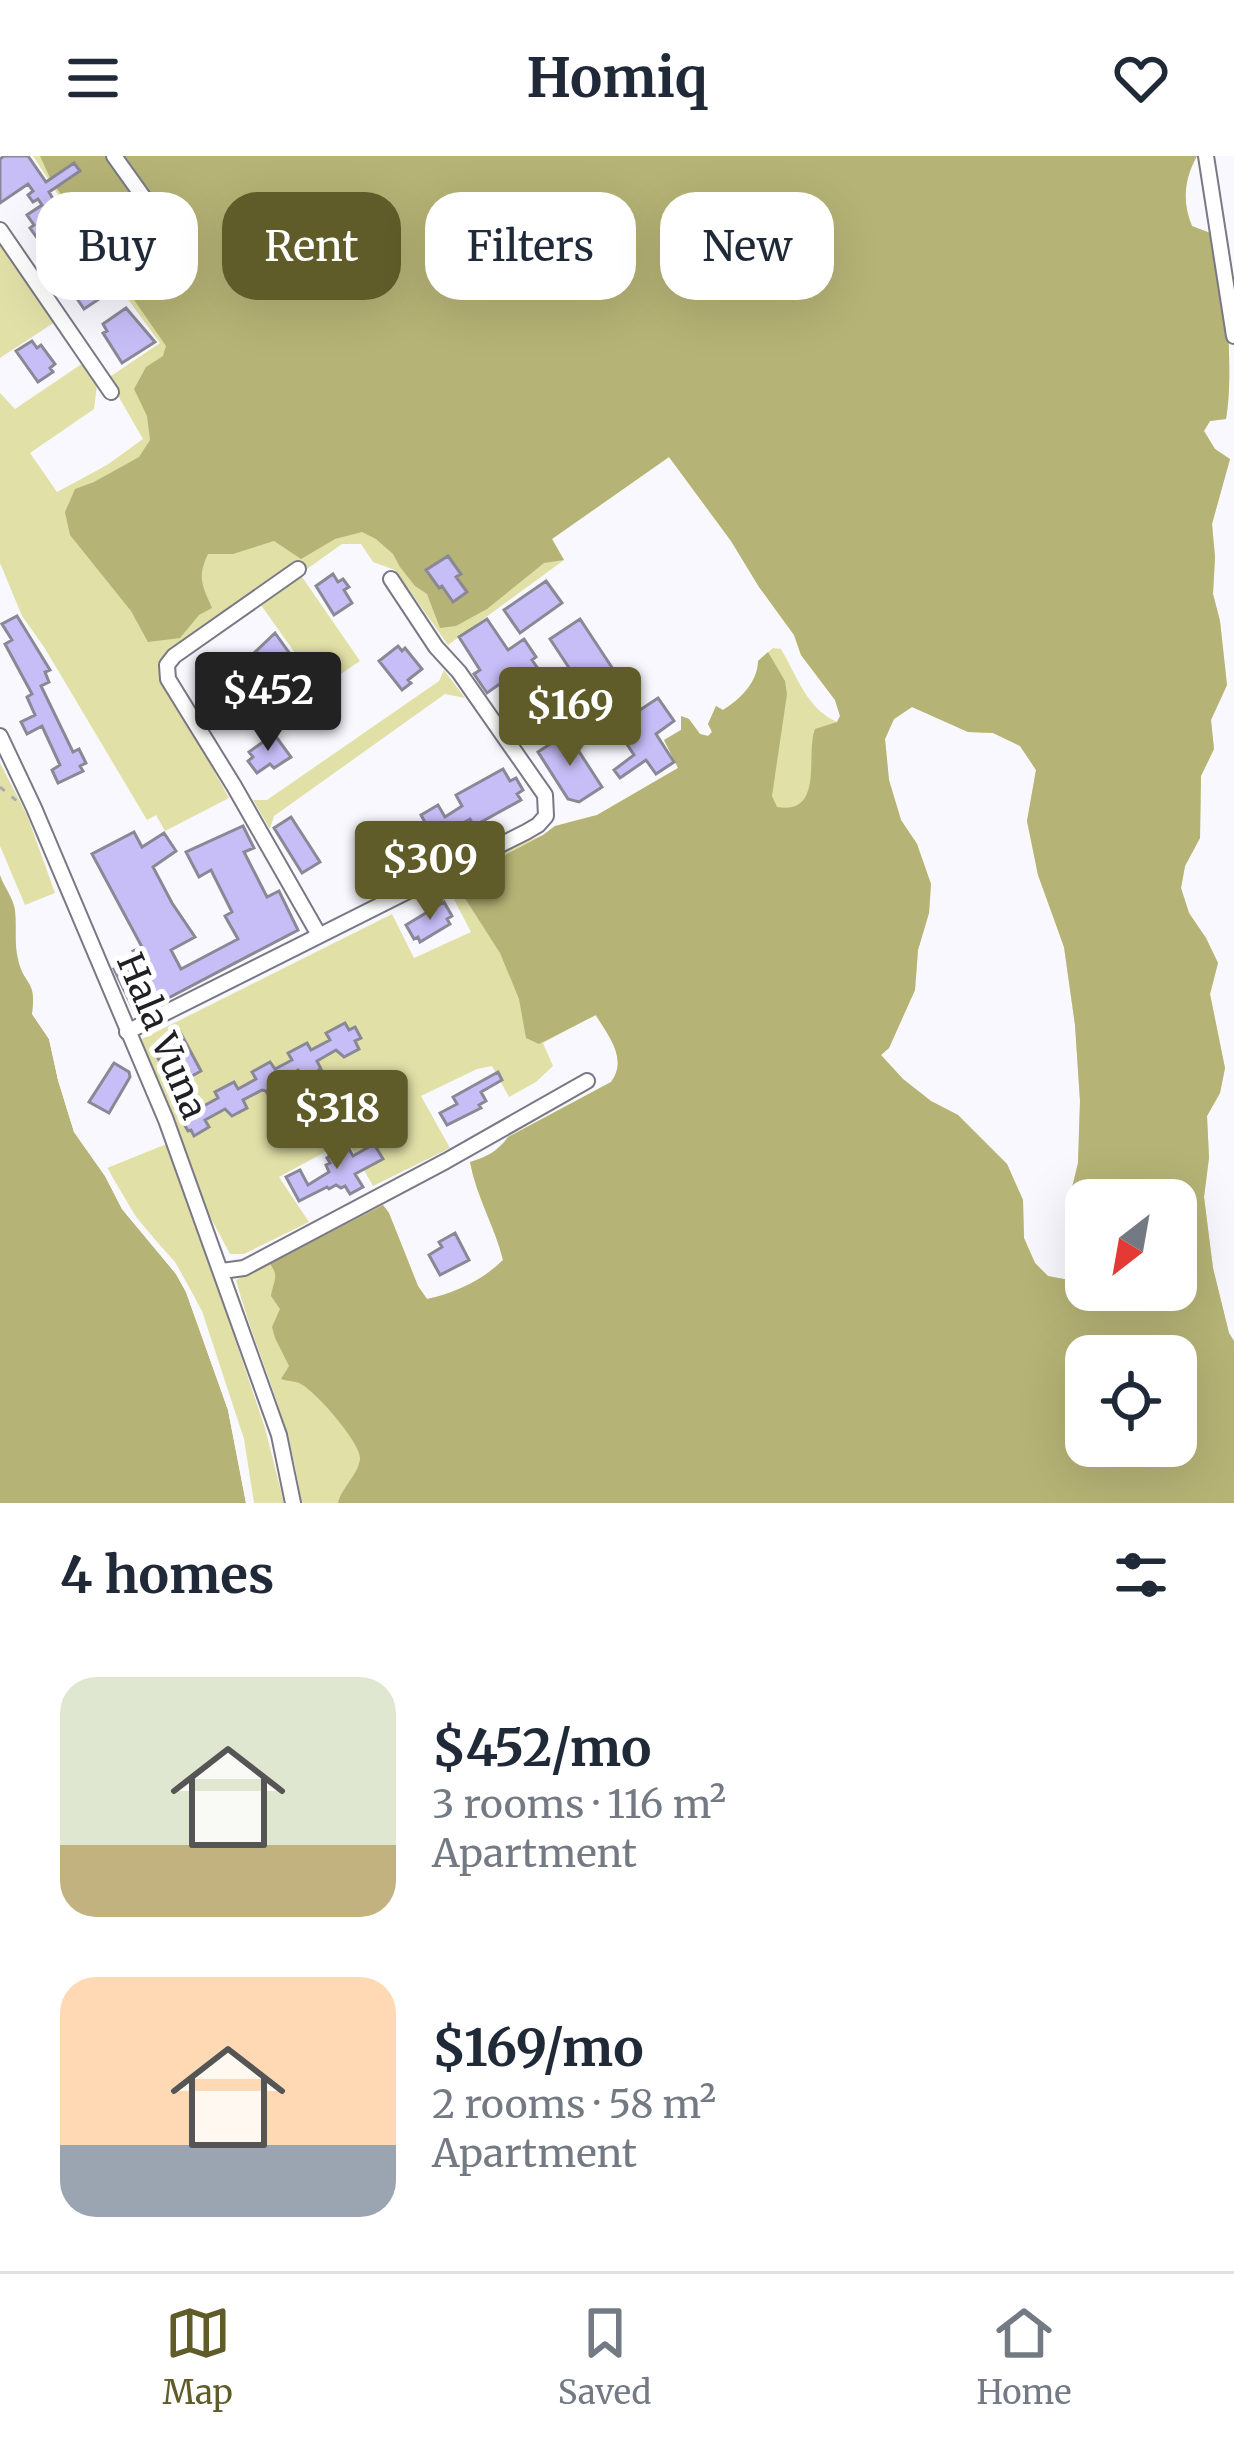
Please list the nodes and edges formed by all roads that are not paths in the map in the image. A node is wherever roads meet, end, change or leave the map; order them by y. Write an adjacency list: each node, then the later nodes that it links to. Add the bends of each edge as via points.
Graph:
1 (115, 156): 3 (street)
2 (1206, 156): 5 (street)
3 (140, 192)
4 (0, 230): 6 (street)
5 (1234, 336)
6 (111, 392)
7 (298, 568): 10 (street, via 167,665)
8 (391, 579): 10 (street, via 545,795 546,815)
9 (0, 736): 11 (street, Hala Vuna)
10 (319, 935): 11 (street)
11 (127, 1032): 13 (street, Hala Vuna)
12 (587, 1081): 13 (street, via 244,1268)
13 (221, 1271): 14 (street, Hala Vuna, via 279,1435)
14 (293, 1503)

